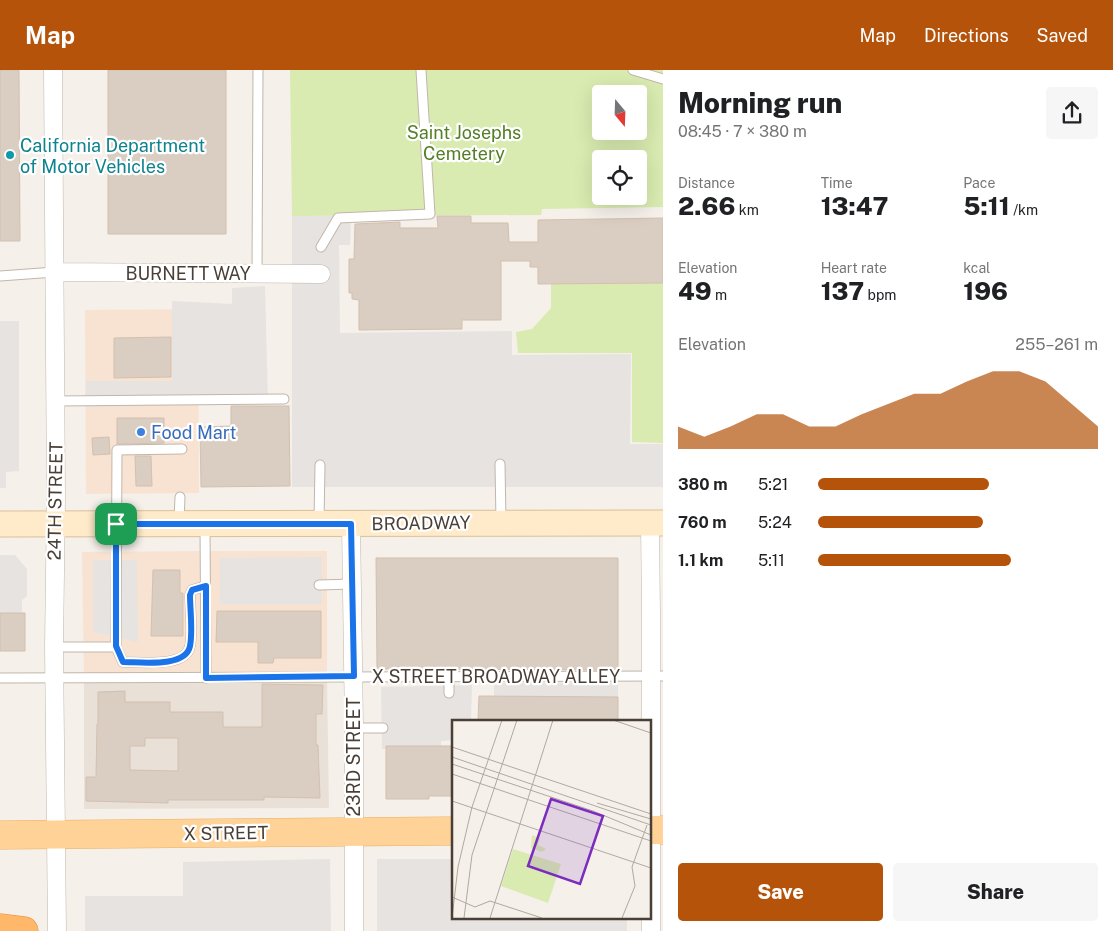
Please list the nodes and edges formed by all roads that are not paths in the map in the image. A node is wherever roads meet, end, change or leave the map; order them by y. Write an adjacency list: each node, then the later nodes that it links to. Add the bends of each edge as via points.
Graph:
1 (53, 70): 7 (street, 24TH STREET)
2 (258, 70): 8 (lane)
3 (421, 70): 6 (lane, via 430,214 338,218)
4 (633, 70): 5 (lane)
5 (662, 76)
6 (321, 247)
7 (55, 272): 8 (street, BURNETT WAY); 10 (lane); 12 (street, 24TH STREET)
8 (257, 274): 9 (street, BURNETT WAY)
9 (321, 274)
10 (0, 276)
11 (284, 399): 12 (lane)
12 (56, 401): 21 (street, 24TH STREET)
13 (182, 449): 22 (lane, via 117,450)
14 (500, 464): 17 (lane)
15 (320, 465): 24 (lane)
16 (180, 497): 18 (lane)
17 (501, 522): 19 (main road, BROADWAY); 25 (main road, BROADWAY)
18 (179, 523): 22 (main road, BROADWAY); 23 (main road, BROADWAY)
19 (656, 523): 29 (street)
20 (0, 524): 21 (main road, BROADWAY)
21 (55, 524): 22 (main road, BROADWAY); 31 (street, 24TH STREET)
22 (116, 524): 30 (lane)
23 (205, 524): 24 (main road, BROADWAY); 28 (lane)
24 (319, 524): 25 (main road, BROADWAY)
25 (351, 524): 27 (street, 23RD STREET)
26 (319, 584): 27 (lane)
27 (352, 584): 32 (street, 23RD STREET)
28 (206, 586): 30 (lane, via 192,590 190,595 190,646 187,654 168,662 123,662); 37 (lane)
29 (657, 614): 33 (street)
30 (116, 646): 31 (lane)
31 (54, 647): 36 (street, 24TH STREET)
32 (354, 676): 34 (lane, X STREET BROADWAY ALLEY); 37 (lane, X STREET BROADWAY ALLEY); 40 (street, 23RD STREET)
33 (657, 676): 34 (lane, X STREET BROADWAY ALLEY); 39 (street)
34 (449, 677): 38 (lane)
35 (0, 678): 36 (lane, X STREET BROADWAY ALLEY)
36 (55, 678): 37 (lane, X STREET BROADWAY ALLEY); 46 (street, 24TH STREET)
37 (206, 678)
38 (450, 693)
39 (657, 725): 42 (street)
40 (354, 728): 41 (lane); 44 (street, 23RD STREET)
41 (383, 728)
42 (654, 830): 49 (street)
43 (452, 831): 44 (main road, X STREET)
44 (353, 832): 46 (main road, X STREET); 48 (street, 23RD STREET)
45 (0, 835): 46 (main road, X STREET)
46 (56, 835): 47 (street, 24TH STREET)
47 (57, 931)
48 (354, 931)
49 (651, 931)

